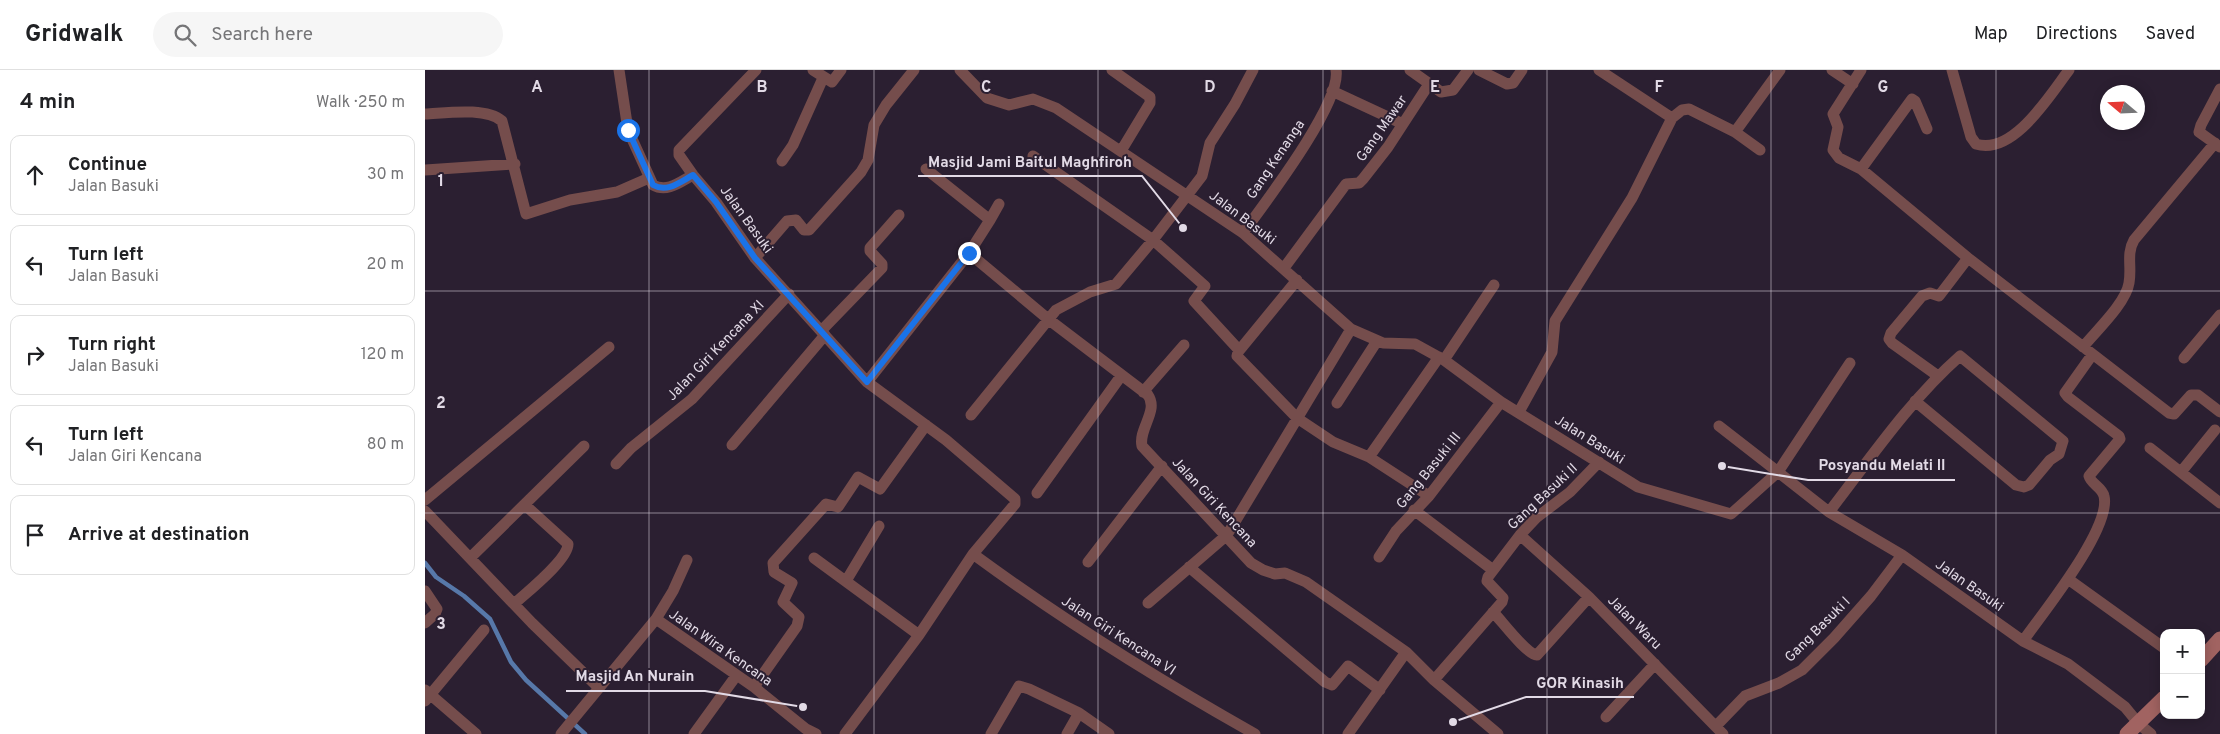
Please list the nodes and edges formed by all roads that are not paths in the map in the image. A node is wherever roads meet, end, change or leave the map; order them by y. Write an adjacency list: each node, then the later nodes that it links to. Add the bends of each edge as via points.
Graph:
1 (619, 70): 42 (street, via 628,130)
2 (756, 70): 41 (street, Jalan Basuki, via 679,150)
3 (813, 70): 21 (street)
4 (841, 70): 21 (street, via 832,82)
5 (914, 70): 50 (street, via 874,125 868,160 861,172 809,230 804,230 796,220 787,221)
6 (960, 70): 34 (street, via 987,98 1009,105 1033,99 1056,108)
7 (1112, 70): 22 (street)
8 (1135, 70): 22 (street)
9 (1253, 70): 43 (street, via 1210,143 1202,176)
10 (1336, 70): 26 (street, Gang Kenanga)
11 (1409, 70): 23 (street)
12 (1468, 70): 23 (street, via 1453,90 1441,92)
13 (1479, 70): 14 (street, via 1507,84 1513,83)
14 (1522, 70)
15 (1601, 70): 28 (street)
16 (1832, 70): 24 (street)
17 (1861, 70): 24 (street)
18 (1952, 70): 19 (street, via 1971,137 1976,144 1985,147 2007,140 2029,122)
19 (2069, 70)
20 (1774, 72): 31 (street)
21 (823, 78): 36 (street)
22 (1127, 81): 34 (street, via 1150,97 1150,103)
23 (1429, 84): 29 (street, Gang Mawar)
24 (1853, 84): 39 (street, via 1833,114 1838,127 1833,150 1839,158)
25 (2220, 89): 32 (street, via 2199,132)
26 (1331, 91): 29 (street); 47 (street, Gang Kenanga, via 1309,138)
27 (425, 114): 37 (street, via 483,113 497,117 502,121)
28 (1672, 118): 31 (street, via 1682,110 1689,110); 76 (street, via 1632,198 1555,321 1552,352)
29 (1403, 124): 52 (street, Gang Mawar, via 1363,180 1346,184)
30 (1927, 130): 39 (street, via 1912,99)
31 (1735, 132): 33 (street)
32 (2218, 145): 63 (street, via 2134,240 2129,249 2129,283 2123,297)
33 (1760, 150)
34 (1121, 151): 43 (street)
35 (1033, 156): 48 (street)
36 (783, 161)
37 (515, 164): 40 (street); 42 (street, via 526,214 570,200 617,192)
38 (927, 169): 46 (street)
39 (1861, 169): 51 (street)
40 (425, 170)
41 (693, 175): 42 (street, via 667,188 653,185); 50 (street, Jalan Basuki)
42 (649, 178)
43 (1188, 195): 47 (street, Jalan Basuki); 48 (street, Jalan Basuki)
44 (999, 204): 46 (street)
45 (899, 215): 59 (street, via 870,248 882,268)
46 (990, 220): 49 (street)
47 (1243, 233): 52 (street, Jalan Basuki)
48 (1153, 240): 57 (street, Jalan Basuki, via 1116,284 1090,292 1056,310); 64 (street, via 1205,286 1194,301)
49 (969, 253): 57 (street); 71 (street)
50 (755, 258): 55 (street, Jalan Basuki)
51 (1968, 258): 63 (street); 70 (street, via 1939,296 1930,293 1922,296 1889,339)
52 (1284, 268): 53 (street, Jalan Basuki)
53 (1297, 280): 58 (street, Jalan Basuki); 64 (street)
54 (1494, 285): 67 (street)
55 (789, 294): 59 (street, Jalan Basuki); 88 (street, Jalan Giri Kencana XI, via 693,399 631,448)
56 (2220, 315): 66 (street)
57 (1048, 319): 69 (street); 78 (street, Jalan Basuki)
58 (1351, 329): 60 (street, Jalan Basuki); 79 (street)
59 (823, 333): 71 (street, Jalan Basuki); 83 (street)
60 (1377, 341): 67 (street, Jalan Basuki, via 1415,344); 75 (street)
61 (1185, 345): 72 (street)
62 (609, 346): 94 (street)
63 (2083, 347): 65 (street)
64 (1239, 350): 79 (street, via 1237,356)
65 (2092, 355): 77 (street, via 2169,413 2174,414 2191,394); 112 (street, via 2065,393 2120,439 2089,476 2102,491 2104,511 2101,524)
66 (2184, 358)
67 (1442, 359): 73 (street, Jalan Basuki); 86 (street)
68 (1851, 363): 90 (street)
69 (1121, 376): 72 (street); 92 (street)
70 (1939, 376): 74 (street); 74 (street, via 1960,356 2063,441 2059,454 2029,485 2016,485)
71 (867, 382): 80 (street, Jalan Basuki)
72 (1143, 392): 89 (street, Jalan Giri Kencana, via 1151,401 1151,407 1142,431 1141,446)
73 (1501, 402): 76 (street, Jalan Basuki); 93 (street, Gang Basuki III)
74 (1915, 402): 99 (street)
75 (1337, 403)
76 (1519, 412): 87 (street, Jalan Basuki)
77 (2220, 412)
78 (971, 415)
79 (1297, 418): 86 (street, via 1333,442); 101 (street)
80 (926, 425): 103 (street, Jalan Basuki, via 1015,499 1015,504); 131 (street, via 880,489 858,477 838,507 826,504 773,563 774,572 792,583 783,602 799,617 797,626)
81 (1719, 426): 90 (street)
82 (2215, 430): 91 (street)
83 (732, 445)
84 (584, 446): 96 (street)
85 (2149, 448): 91 (street)
86 (1369, 457): 93 (street)
87 (1599, 462): 90 (street, Jalan Basuki, via 1638,487 1731,514); 102 (street, Gang Basuki II)
88 (616, 464)
89 (1162, 466): 101 (street, Jalan Giri Kencana); 109 (street)
90 (1777, 472): 99 (street, Jalan Basuki)
91 (2181, 472): 95 (street)
92 (1037, 493)
93 (1429, 496): 97 (street, Gang Basuki III)
94 (425, 500)
95 (2220, 503)
96 (525, 505): 105 (street); 117 (street, via 568,544 568,549 559,562)
97 (1414, 510): 106 (street, Gang Basuki III); 111 (street)
98 (425, 511): 105 (street)
99 (1829, 512): 104 (street, Jalan Basuki)
100 (879, 526): 113 (street)
101 (1227, 535): 110 (street); 126 (street, Jalan Giri Kencana, via 1251,564 1306,582)
102 (1520, 535): 111 (street, Gang Basuki II); 115 (street, Jalan Waru)
103 (973, 554): 122 (street); 148 (street, Jalan Giri Kencana VI, via 1023,591 1146,671)
104 (1902, 555): 124 (street, Jalan Basuki); 139 (street, Gang Basuki I, via 1852,617 1802,670 1779,684 1745,696)
105 (471, 557): 117 (street)
106 (1379, 557)
107 (814, 558): 113 (street)
108 (687, 560): 119 (street)
109 (1088, 562)
110 (1189, 567): 116 (street); 133 (street, via 1325,682 1332,685 1348,666)
111 (1491, 573): 118 (street, via 1489,583 1503,598)
112 (2068, 579): 124 (street); 125 (street)
113 (846, 580): 122 (street)
114 (425, 591): 120 (street, via 437,609)
115 (1589, 597): 118 (street, via 1537,655 1533,655); 128 (street, Jalan Waru)
116 (1148, 603)
117 (514, 604): 132 (street)
118 (1493, 612): 130 (street)
119 (656, 619): 129 (street, Jalan Wira Kencana); 132 (street, Jalan Wira Kencana)
120 (425, 623)
121 (484, 630): 134 (street)
122 (919, 635): 144 (street)
123 (2220, 639): 127 (street)
124 (2023, 641): 138 (street, Jalan Basuki, via 2068,664 2125,707)
125 (2160, 645)
126 (1406, 652): 130 (street, Jalan Giri Kencana); 133 (street)
127 (2205, 656)
128 (1655, 664): 137 (street); 139 (street, Jalan Waru)
129 (736, 676): 131 (street, Jalan Wira Kencana); 143 (street)
130 (1434, 680): 150 (street, Jalan Giri Kencana)
131 (754, 687): 140 (street, Jalan Wira Kencana)
132 (599, 688): 142 (street, Jalan Wira Kencana)
133 (1379, 690): 149 (street)
134 (427, 695): 141 (street)
135 (2160, 702): 138 (street)
136 (1079, 713): 145 (street, via 1019,686); 146 (street); 147 (street)
137 (1606, 717)
138 (2133, 729): 151 (street, Jalan Basuki)
139 (1720, 730)
140 (808, 732)
141 (476, 734)
142 (561, 734)
143 (694, 734)
144 (845, 734)
145 (991, 734)
146 (1067, 734)
147 (1109, 734)
148 (1255, 734)
149 (1348, 734)
150 (1498, 734)
151 (2151, 734)

